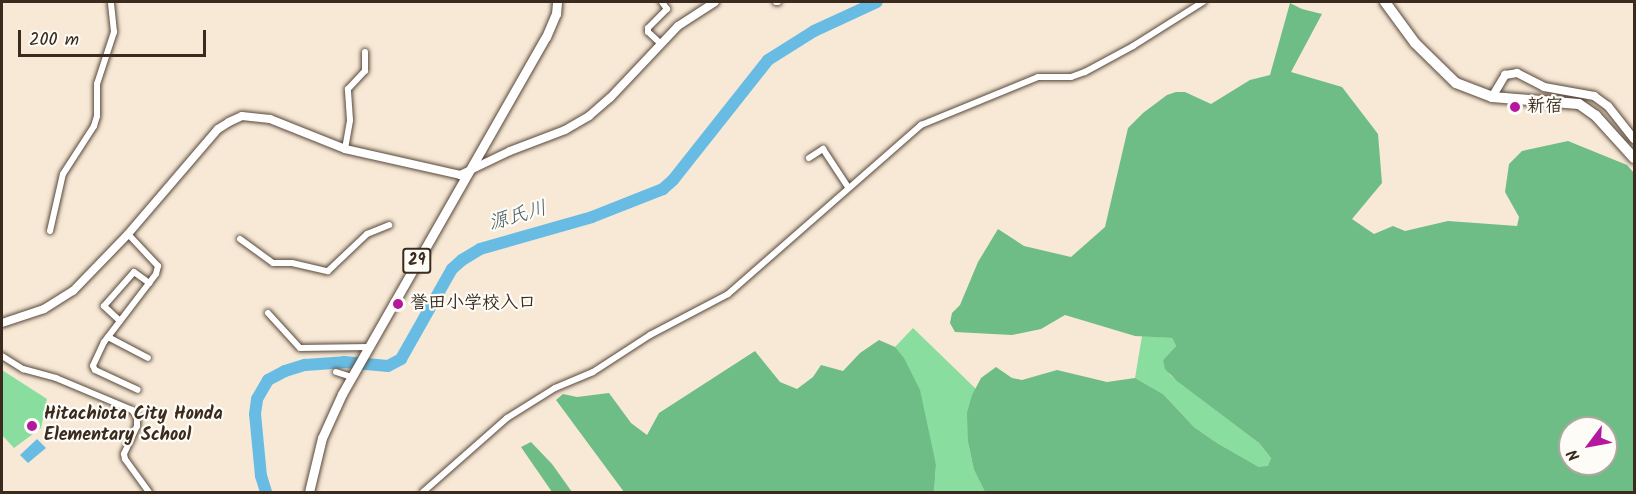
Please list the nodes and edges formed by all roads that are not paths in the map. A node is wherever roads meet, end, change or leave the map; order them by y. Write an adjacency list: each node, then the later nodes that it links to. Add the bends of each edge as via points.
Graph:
1 (111, 2): 17 (street, via 114,32 97,84 98,116 63,174)
2 (556, 2): 14 (main road, 29, via 556,14 546,37)
3 (662, 2): 7 (street, via 667,9 648,28)
4 (715, 2): 7 (street)
5 (1203, 2): 15 (street, via 1085,72 1038,77 921,125)
6 (1385, 2): 9 (highway, via 1415,43 1443,71 1466,89)
7 (660, 43): 14 (street, via 589,116 566,130)
8 (365, 52): 11 (street, via 365,70 348,89 350,120)
9 (1492, 98): 10 (street, via 1504,75 1516,73 1544,87 1594,96); 13 (highway, via 1579,104 1596,116)
10 (1633, 135)
11 (345, 149): 14 (street, via 456,174); 18 (street, via 270,119 242,116 218,129)
12 (809, 158): 15 (street, via 823,149)
13 (1635, 158)
14 (468, 172): 25 (main road, 29)
15 (848, 187): 33 (street, via 728,294 507,418)
16 (388, 225): 19 (street, via 367,234 328,271 273,263)
17 (50, 231)
18 (128, 234): 20 (street, via 158,266); 23 (street, via 64,298)
19 (240, 239)
20 (149, 283): 22 (street); 22 (street, via 134,272 104,306)
21 (268, 313): 25 (street, via 300,348)
22 (120, 321): 24 (street)
23 (2, 323)
24 (108, 338): 27 (street); 30 (street, via 93,366 95,370)
25 (368, 348): 29 (main road, 29)
26 (2, 356): 31 (street, via 23,369 56,378 132,410 137,426 125,459)
27 (148, 358)
28 (336, 372): 29 (street)
29 (353, 374): 32 (main road, 29, via 322,438)
30 (138, 390)
31 (149, 492)
32 (309, 492)
33 (423, 492)

